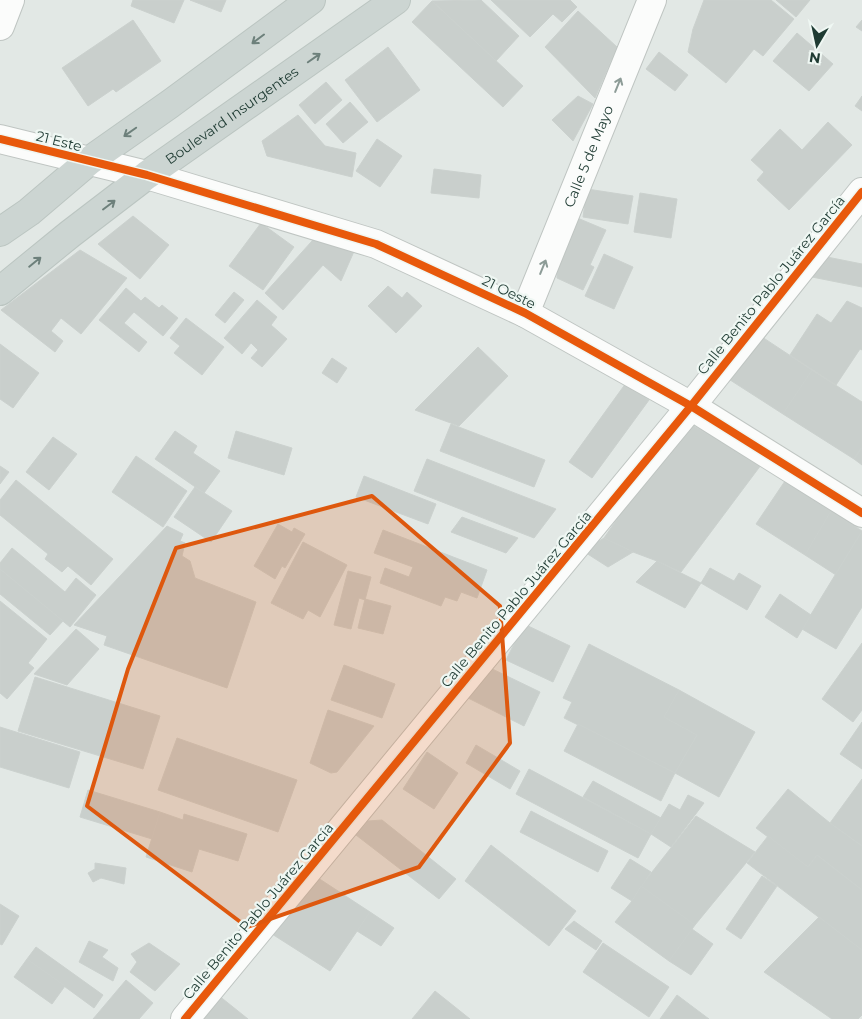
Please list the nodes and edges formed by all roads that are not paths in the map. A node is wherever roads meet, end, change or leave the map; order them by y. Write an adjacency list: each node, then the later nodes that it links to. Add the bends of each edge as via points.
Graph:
1 (10, 0): 5 (street)
2 (311, 0): 7 (main road, one-way to 7, via 170,104)
3 (396, 0): 8 (main road, Boulevard Insurgentes, one-way to 3)
4 (652, 0): 12 (street, Calle 5 de Mayo, one-way to 4)
5 (0, 26)
6 (0, 139): 7 (street, 21 Este)
7 (101, 164): 8 (street, 21 Oeste); 10 (main road)
8 (147, 175): 11 (main road, Boulevard Insurgentes, one-way to 8); 12 (street, 21 Oeste, via 376,244)
9 (862, 192): 13 (street, Calle Benito Pablo Juárez García)
10 (0, 232)
11 (0, 291)
12 (525, 313): 13 (street, 21 Oeste)
13 (691, 406): 14 (street, 21 Oeste); 15 (street, Calle Benito Pablo Juárez García)
14 (862, 513)
15 (185, 1019)

